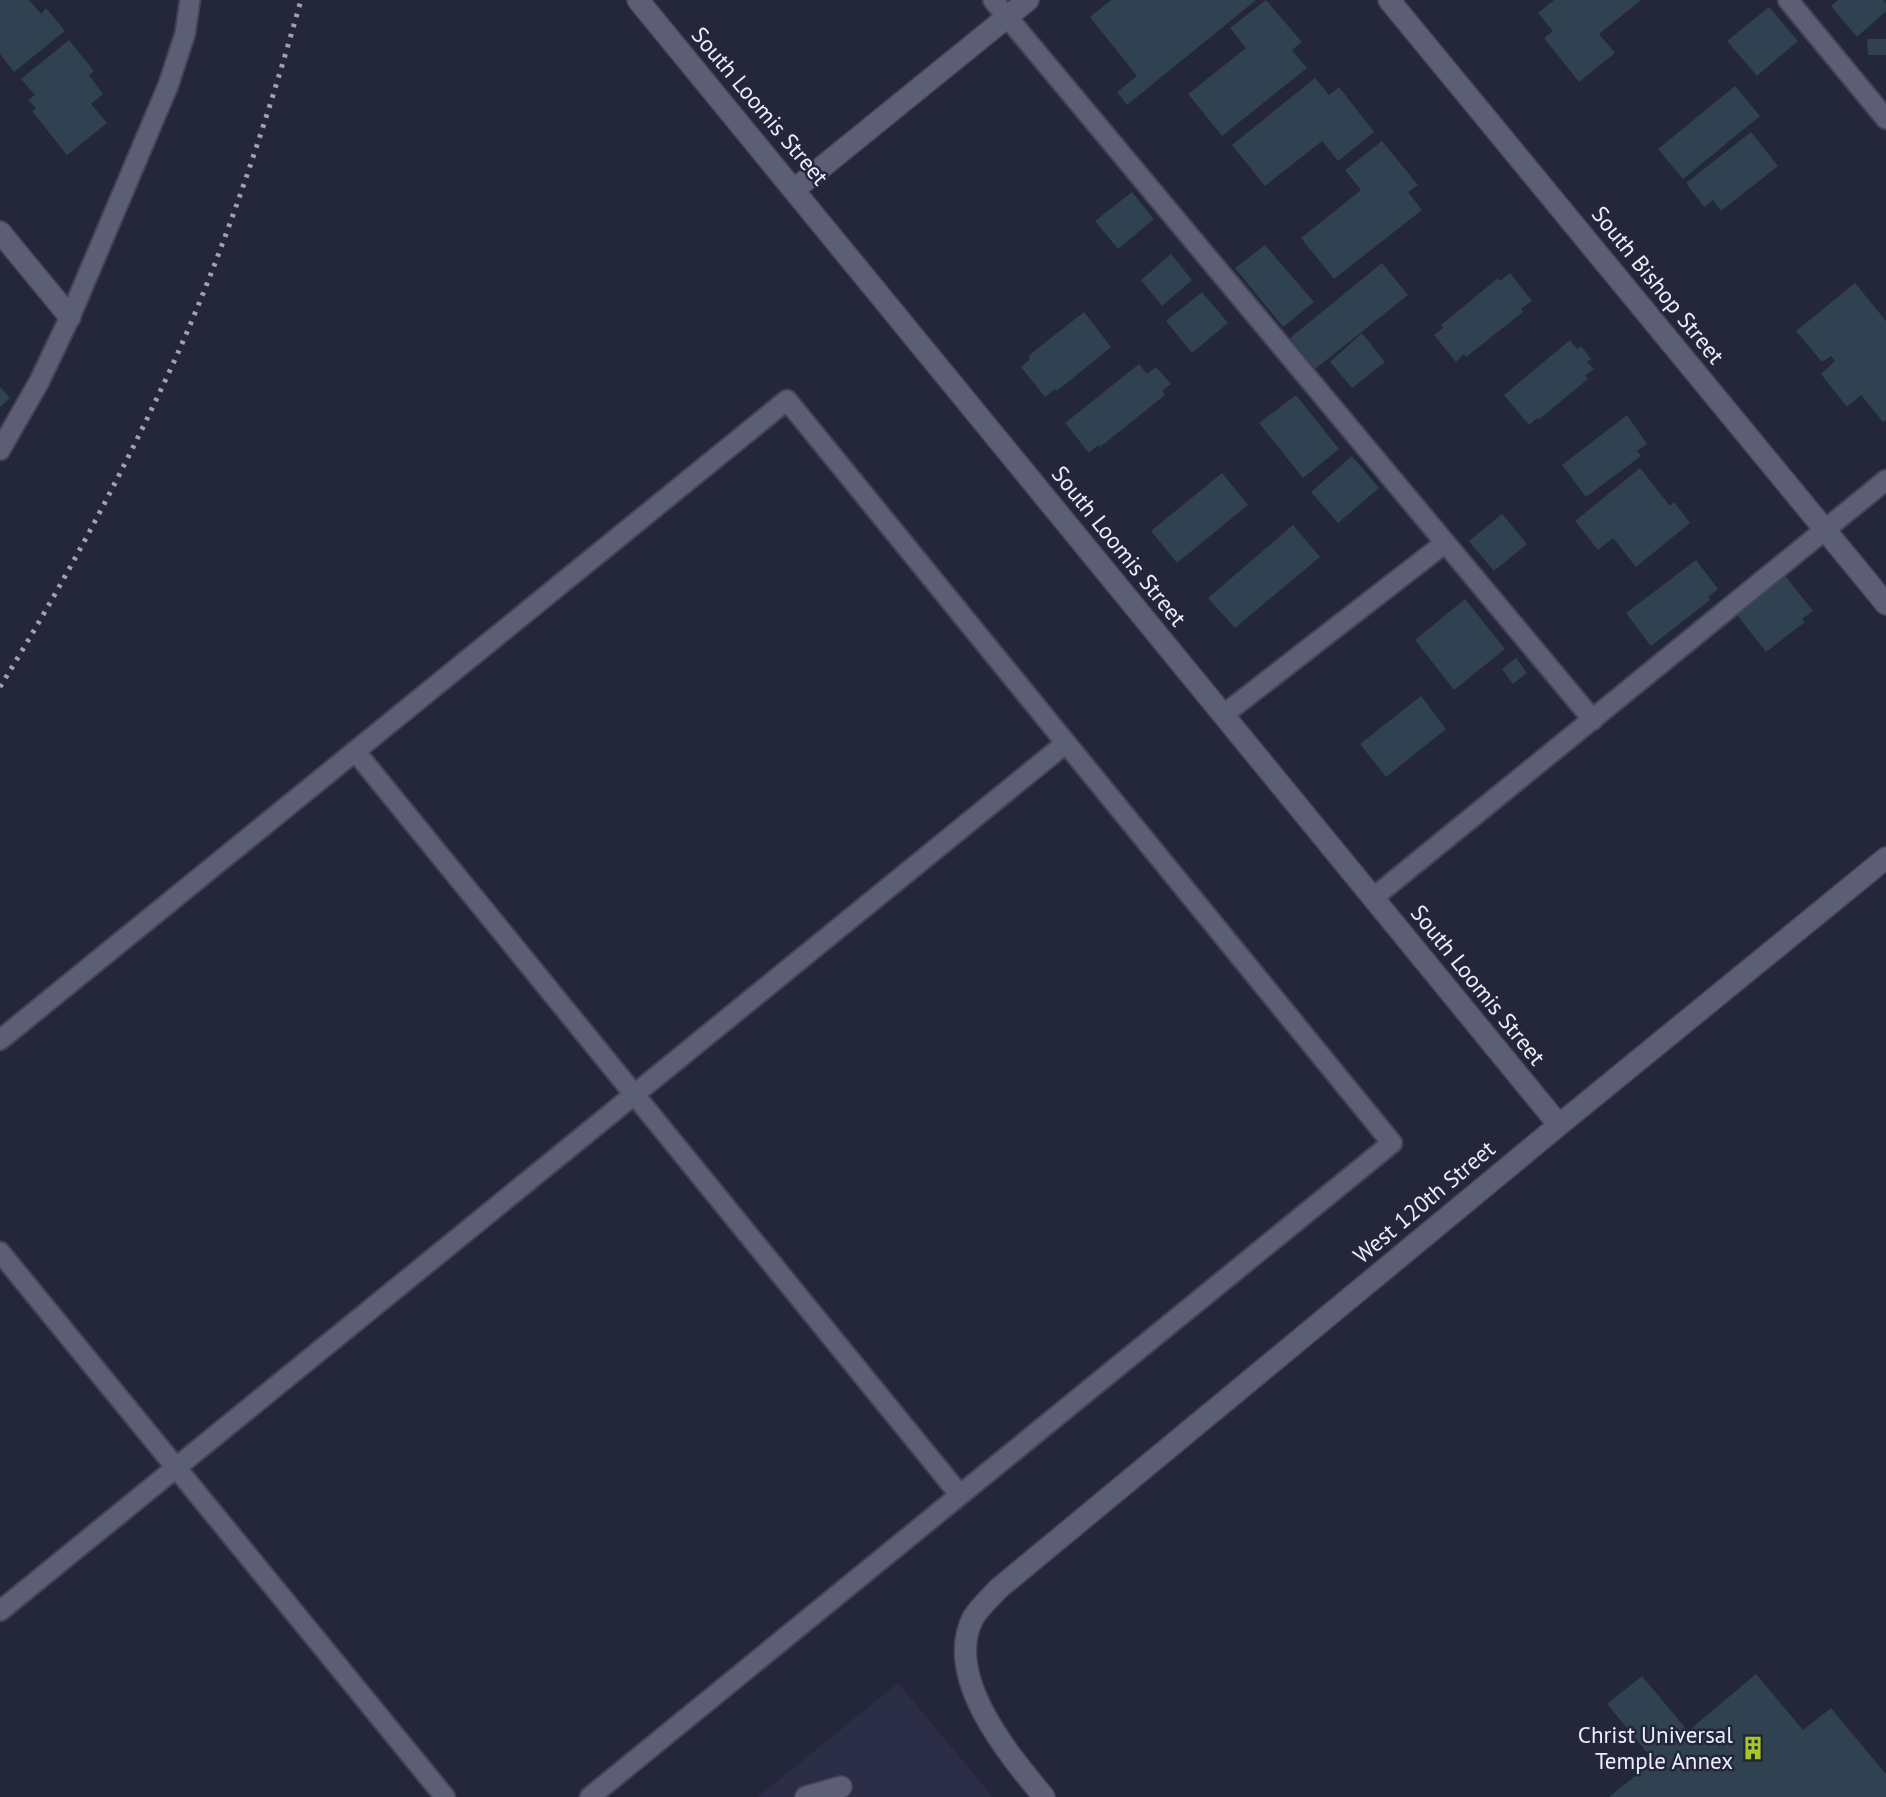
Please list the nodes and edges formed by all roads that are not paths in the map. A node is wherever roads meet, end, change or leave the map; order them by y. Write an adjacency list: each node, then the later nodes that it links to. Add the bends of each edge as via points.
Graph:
1 (190, 0): 11 (lane, via 185,34 168,86)
2 (638, 0): 9 (street, South Loomis Street)
3 (993, 0): 7 (lane)
4 (1028, 0): 7 (street)
5 (1389, 0): 14 (street, South Bishop Street)
6 (1788, 0): 8 (lane)
7 (1007, 18): 9 (street); 15 (lane)
8 (1886, 119)
9 (795, 189): 17 (street, South Loomis Street)
10 (0, 232): 11 (street)
11 (70, 317): 12 (lane)
12 (0, 450)
13 (1886, 480): 14 (lane)
14 (1825, 530): 16 (street, South Bishop Street); 18 (lane)
15 (1446, 543): 17 (lane); 18 (lane)
16 (1886, 604)
17 (1223, 715): 22 (street, South Loomis Street)
18 (1592, 720): 22 (lane)
19 (1066, 743): 20 (lane, via 786,400); 24 (lane); 28 (lane, via 1392,1143)
20 (355, 751): 23 (lane); 24 (lane)
21 (1886, 858): 25 (street, West 120th Street)
22 (1373, 898): 25 (street, South Loomis Street)
23 (0, 1040)
24 (635, 1094): 27 (lane); 28 (lane)
25 (1559, 1125): 34 (street, West 120th Street, via 998,1589 974,1618 965,1645 981,1710 1003,1747)
26 (0, 1252): 27 (lane)
27 (176, 1468): 29 (lane); 31 (lane)
28 (960, 1495): 32 (lane)
29 (0, 1611)
30 (841, 1787): 33 (street)
31 (445, 1797)
32 (590, 1797)
33 (806, 1797)
34 (1044, 1797)

